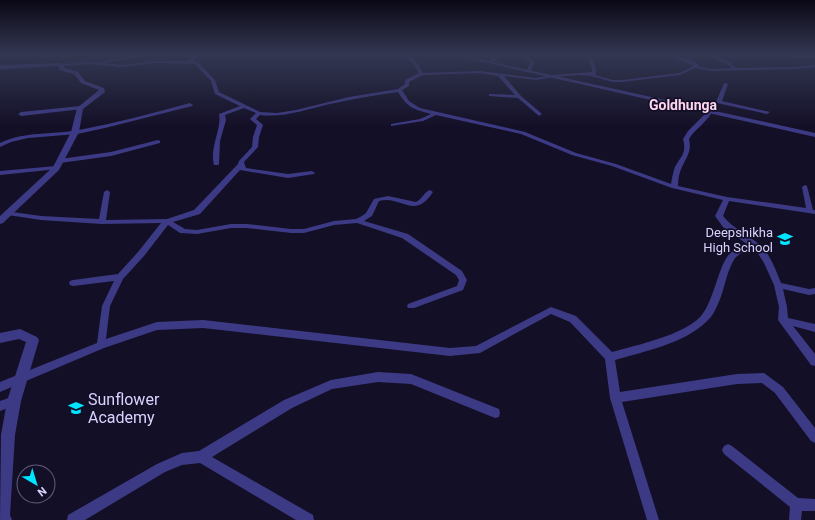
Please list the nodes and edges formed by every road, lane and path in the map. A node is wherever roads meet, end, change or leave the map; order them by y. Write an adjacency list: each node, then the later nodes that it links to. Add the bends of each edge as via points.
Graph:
1 (81, 79): 15 (street, via 102,89 102,92)
2 (210, 79): 14 (street, via 217,93)
3 (410, 79): 9 (street, via 406,81 407,85)
4 (504, 79): 11 (street)
5 (567, 79): 16 (street)
6 (607, 79): 7 (street)
7 (636, 79)
8 (726, 84): 13 (street, via 719,101)
9 (399, 90): 18 (street, via 289,112); 20 (street, via 412,106)
10 (490, 95): 11 (street)
11 (519, 97): 21 (street)
12 (190, 105): 24 (street, via 123,123)
13 (731, 105): 17 (street); 22 (street)
14 (244, 106): 18 (street); 29 (street, via 222,114)
15 (80, 108): 19 (street); 24 (street)
16 (710, 112): 22 (street); 34 (street, via 699,126 688,134 685,159 677,170)
17 (767, 112)
18 (259, 113): 30 (street, via 253,119 260,125 255,146)
19 (22, 114)
20 (435, 114): 23 (street, via 426,119); 34 (street, via 523,133 574,154 614,165)
21 (539, 114)
22 (732, 117): 25 (street)
23 (393, 125)
24 (75, 132): 27 (street, via 12,138); 28 (street)
25 (815, 135)
26 (158, 142): 28 (street, via 111,154)
27 (0, 145)
28 (60, 161): 31 (street)
29 (216, 164)
30 (241, 165): 33 (street, via 243,169 288,176); 42 (street, via 197,212)
31 (56, 168): 32 (street); 40 (street)
32 (0, 173)
33 (312, 173)
34 (674, 187): 38 (street)
35 (805, 187): 39 (street)
36 (107, 192): 44 (street)
37 (430, 192): 43 (street, via 418,204 381,198 376,200 365,218)
38 (728, 199): 39 (street); 45 (street, via 719,216 726,226)
39 (813, 212)
40 (8, 213): 41 (street); 44 (street)
41 (0, 221)
42 (167, 221): 43 (street, via 183,231 197,232 231,226 304,231 334,223); 44 (street); 46 (street)
43 (357, 221): 50 (street, via 404,236 458,273 462,280 460,288)
44 (102, 222)
45 (759, 249): 48 (street); 55 (street, via 734,254 729,261 716,299 704,320 658,343)
46 (120, 277): 47 (street); 54 (street, via 106,306)
47 (73, 283)
48 (778, 285): 49 (street); 51 (street)
49 (815, 291)
50 (411, 306)
51 (783, 320): 52 (street); 56 (street)
52 (815, 328)
53 (0, 338): 57 (street, via 20,334 33,340)
54 (101, 345): 55 (street, via 157,326 203,324 450,352 477,350 551,310 573,319); 57 (street)
55 (610, 357): 59 (street)
56 (815, 361)
57 (21, 379): 58 (street); 60 (street)
58 (0, 387)
59 (615, 398): 63 (street, via 737,379 764,378 779,390); 71 (street)
60 (14, 401): 61 (street); 68 (street, via 8,435 2,515)
61 (0, 406)
62 (495, 414): 65 (street, via 411,379 378,377 331,385 288,404)
63 (815, 436)
64 (728, 450): 66 (street)
65 (201, 457): 69 (street, via 182,459 161,468); 70 (street)
66 (796, 504): 67 (street); 72 (street)
67 (815, 505)
68 (4, 520)
69 (72, 520)
70 (308, 520)
71 (653, 520)
72 (795, 520)

